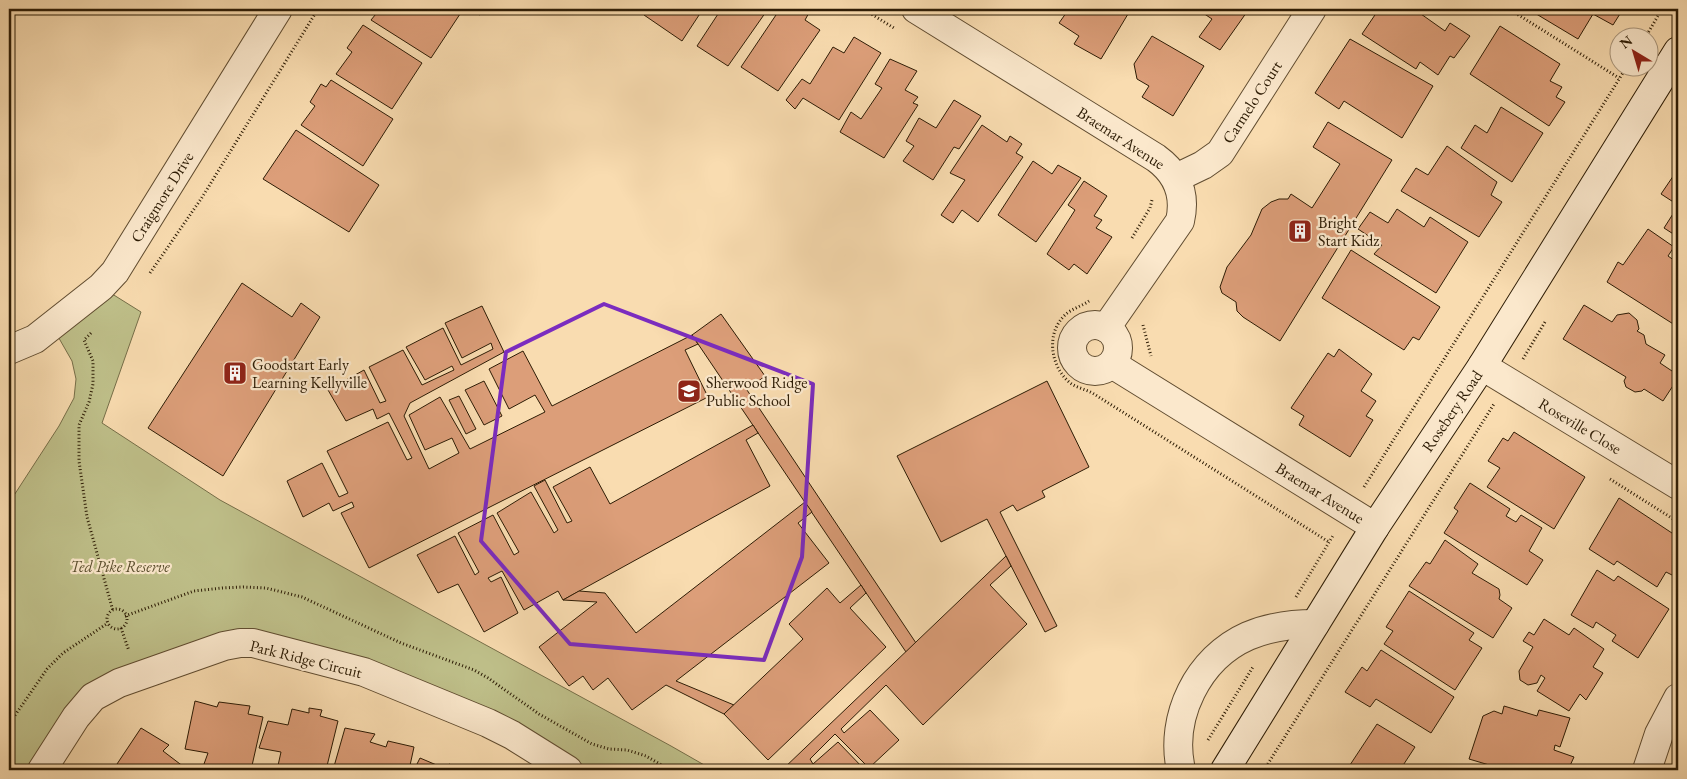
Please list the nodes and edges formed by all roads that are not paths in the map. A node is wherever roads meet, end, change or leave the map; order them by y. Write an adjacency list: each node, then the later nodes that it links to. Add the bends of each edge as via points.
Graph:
1 (278, 9): 7 (street, Craigmore Drive, via 115,272 101,287 35,339)
2 (916, 9): 5 (street, Braemar Avenue, via 1156,158)
3 (1312, 9): 5 (street, Carmelo Court, via 1220,153)
4 (1678, 51): 9 (street, Rosebery Road)
5 (1176, 178): 6 (street, Braemar Avenue, via 1182,197 1180,221)
6 (1106, 328): 8 (street, via 1118,349); 8 (street, via 1092,326 1079,332 1072,352 1085,369 1099,371)
7 (9, 350)
8 (1112, 364): 11 (street, Braemar Avenue)
9 (1482, 366): 10 (street, Roseville Close); 11 (street, Rosebery Road)
10 (1678, 485)
11 (1375, 527): 12 (street, Rosebery Road)
12 (1315, 624): 16 (street, via 1293,624 1247,636 1216,657 1195,684 1181,715 1178,751); 17 (street, Rosebery Road)
13 (1678, 698): 18 (street, via 1659,734)
14 (42, 770): 15 (street, Park Ridge Circuit, via 93,697 119,683 240,643 269,646 390,682 496,727)
15 (568, 770)
16 (1181, 770)
17 (1225, 770)
18 (1647, 770)

